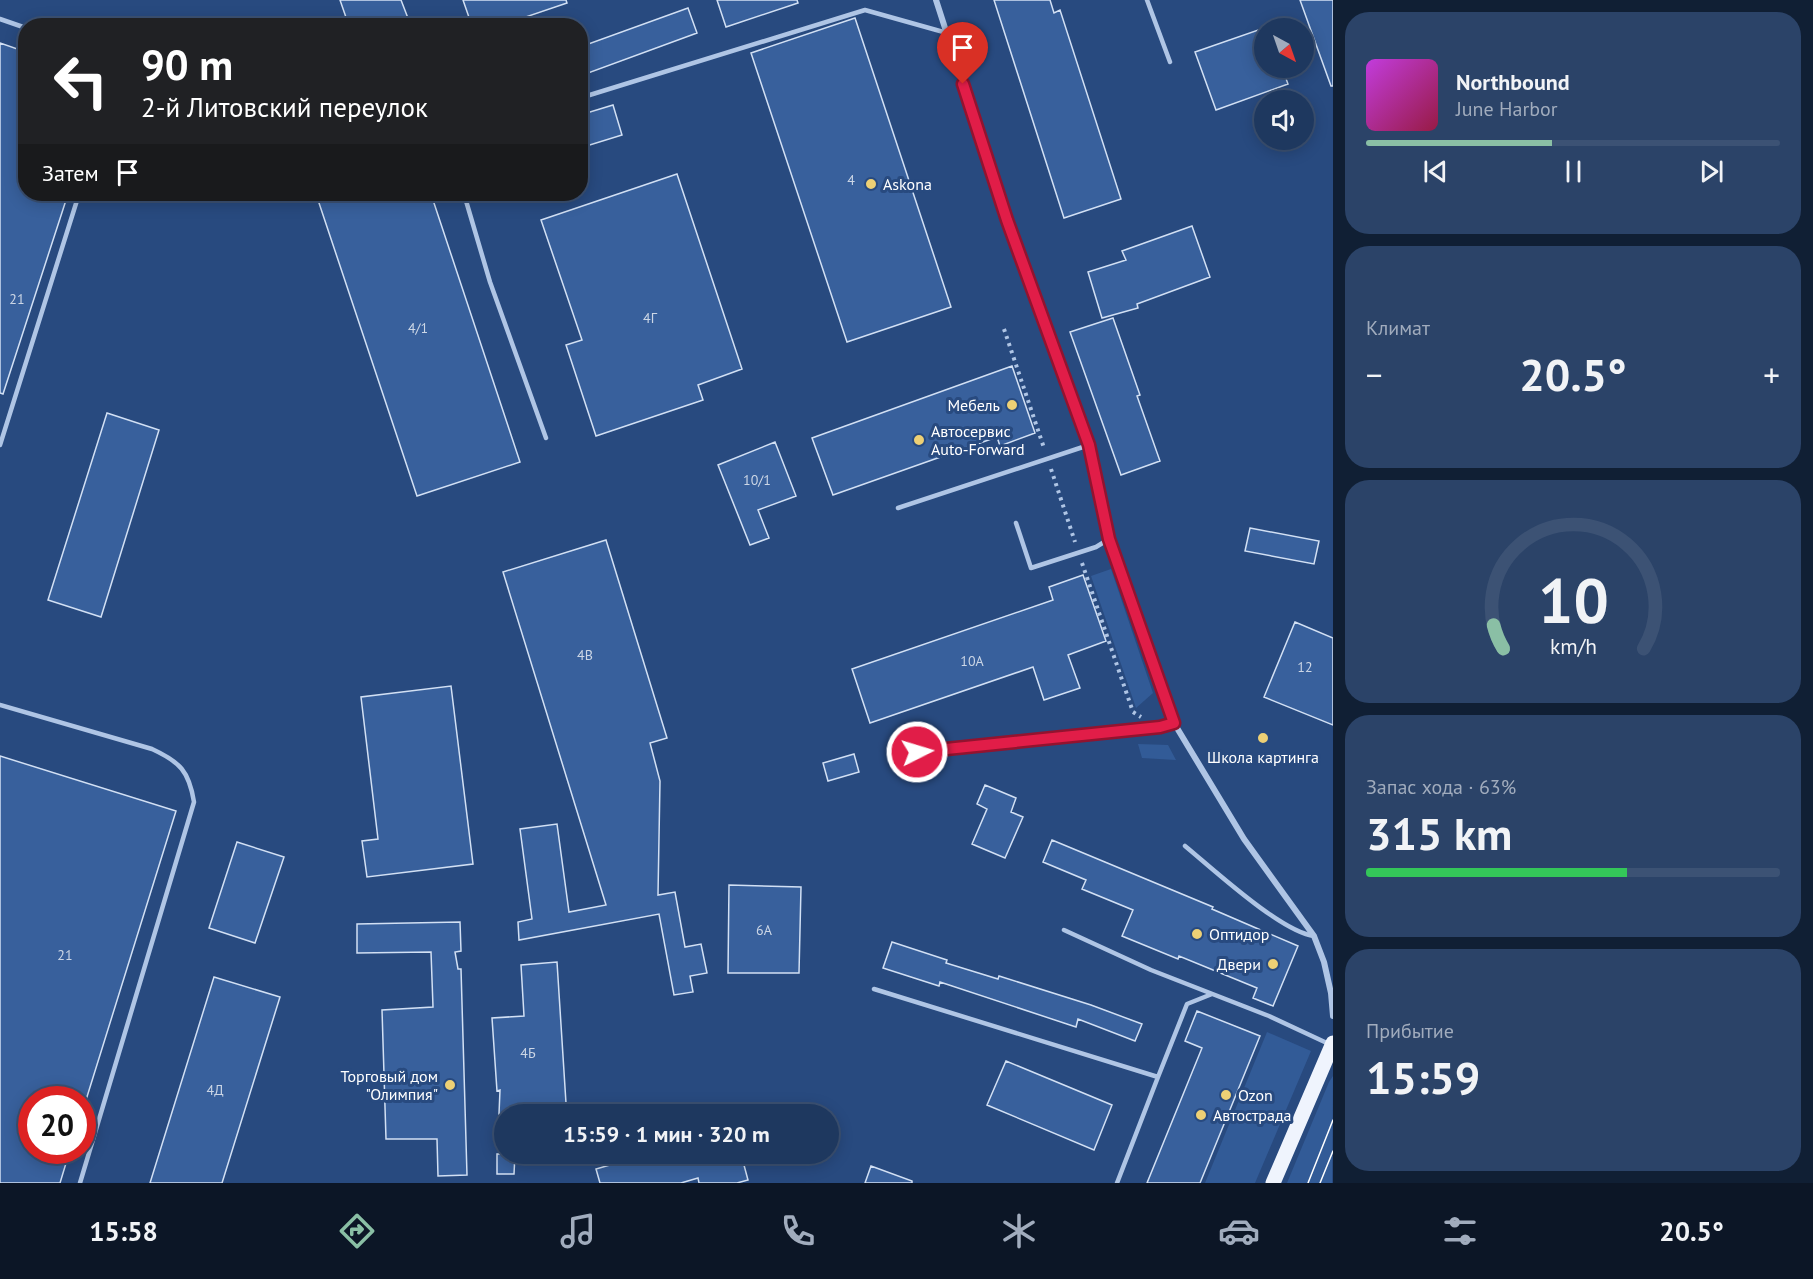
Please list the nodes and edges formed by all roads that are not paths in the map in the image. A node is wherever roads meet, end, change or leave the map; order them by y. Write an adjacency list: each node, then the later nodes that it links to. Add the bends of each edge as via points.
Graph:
1 (936, 0): 5 (street)
2 (1147, 0): 6 (lane)
3 (0, 20): 4 (lane)
4 (18, 26)
5 (947, 33): 7 (lane, via 865,10); 12 (street, via 1007,220)
6 (1170, 62)
7 (588, 96)
8 (78, 201): 11 (lane)
9 (466, 201): 10 (lane, via 490,282)
10 (546, 438)
11 (0, 445)
12 (1089, 445): 13 (lane); 15 (street)
13 (898, 508)
14 (1016, 523): 15 (lane, via 1031,568)
15 (1109, 539): 17 (street)
16 (0, 705): 27 (lane, via 161,753 181,765 192,790 194,802)
17 (1174, 723): 18 (lane); 21 (street, via 1244,839)
18 (917, 752)
19 (1185, 846): 21 (lane, via 1270,915)
20 (1064, 930): 23 (lane)
21 (1314, 936): 24 (street, via 1324,962)
22 (874, 989): 26 (lane)
23 (1212, 994): 25 (lane); 26 (lane, via 1188,1004)
24 (1333, 1016)
25 (1332, 1044): 29 (main road)
26 (1158, 1077): 28 (lane)
27 (80, 1183)
28 (1117, 1183)
29 (1273, 1183)

